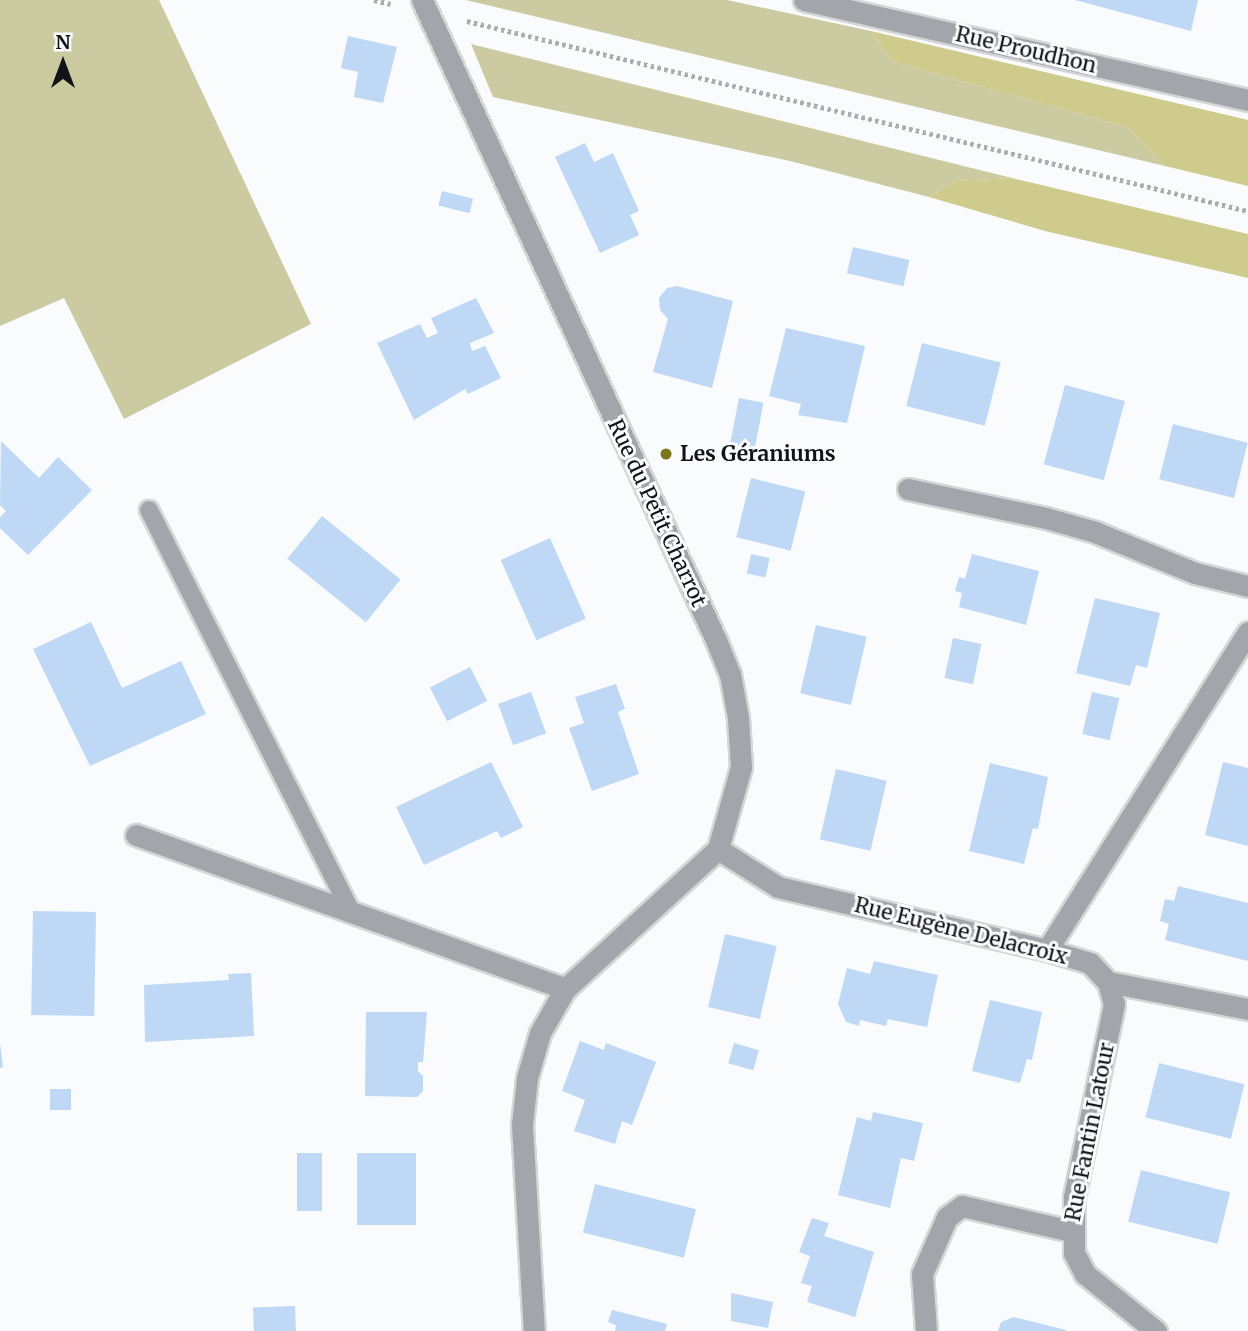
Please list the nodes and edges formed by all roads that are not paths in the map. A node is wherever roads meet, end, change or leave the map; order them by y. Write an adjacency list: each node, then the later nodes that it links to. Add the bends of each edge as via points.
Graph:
1 (804, 0): 3 (street, Rue Proudhon)
2 (424, 6): 9 (street, Rue du Petit Charrot, via 730,674 741,767)
3 (1248, 100)
4 (908, 489): 6 (street, via 1046,518 1095,532 1195,573)
5 (149, 510): 10 (lane)
6 (1248, 586)
7 (1248, 632): 11 (street)
8 (136, 835): 10 (street)
9 (718, 849): 11 (street, Rue Eugène Delacroix, via 778,887); 13 (street)
10 (349, 908): 13 (street)
11 (1047, 950): 12 (street, Rue Eugène Delacroix, via 1090,963)
12 (1108, 982): 14 (street, Rue Eugène Delacroix); 15 (street, Rue Fantin Latour, via 1114,1004)
13 (565, 989): 16 (street, via 540,1033 523,1113)
14 (1248, 1010)
15 (1071, 1231): 17 (street, via 962,1206 947,1217 922,1274); 18 (street, Rue Fantin Latour, via 1074,1253 1085,1273)
16 (534, 1331)
17 (926, 1331)
18 (1156, 1331)

